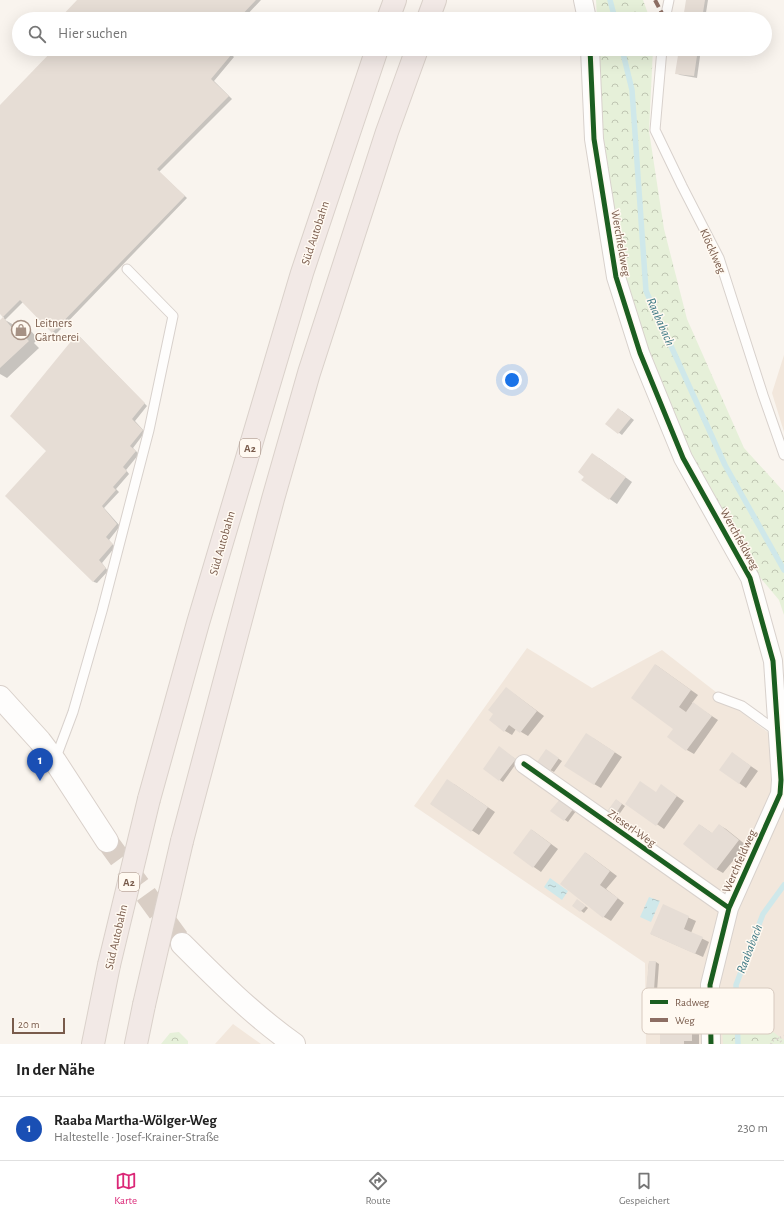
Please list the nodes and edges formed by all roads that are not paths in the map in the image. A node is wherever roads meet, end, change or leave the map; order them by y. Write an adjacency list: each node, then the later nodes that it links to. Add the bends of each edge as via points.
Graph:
1 (395, 0): 5 (highway)
2 (435, 0): 6 (highway)
3 (583, 0): 7 (street)
4 (669, 0): 8 (lane)
5 (391, 12)
6 (431, 12)
7 (586, 12)
8 (666, 12)
9 (375, 56): 26 (highway, Süd Autobahn / A2, bridge, via 302,273 203,608 149,799 109,965)
10 (414, 56): 27 (highway, bridge, via 308,373 272,499 182,841)
11 (590, 56): 15 (street, Werchfeldweg, via 594,140 616,277 640,353 683,458 750,578)
12 (661, 56): 14 (lane, Klöcklweg, via 656,130 719,258)
13 (127, 269): 19 (lane, via 173,316 148,430 104,604 73,712)
14 (784, 455)
15 (779, 660): 18 (street, Werchfeldweg)
16 (0, 697): 19 (main road)
17 (718, 698): 18 (lane, via 742,706)
18 (778, 732): 22 (street, Werchfeldweg, via 780,794)
19 (55, 761): 21 (main road)
20 (524, 764): 22 (street, Zieserl-Weg)
21 (102, 833)
22 (729, 908): 24 (street, Werchfeldweg)
23 (182, 944): 28 (main road, via 252,1011)
24 (710, 988)
25 (711, 1034): 29 (street, Werchfeldweg)
26 (93, 1044)
27 (136, 1044)
28 (294, 1044)
29 (711, 1044)

